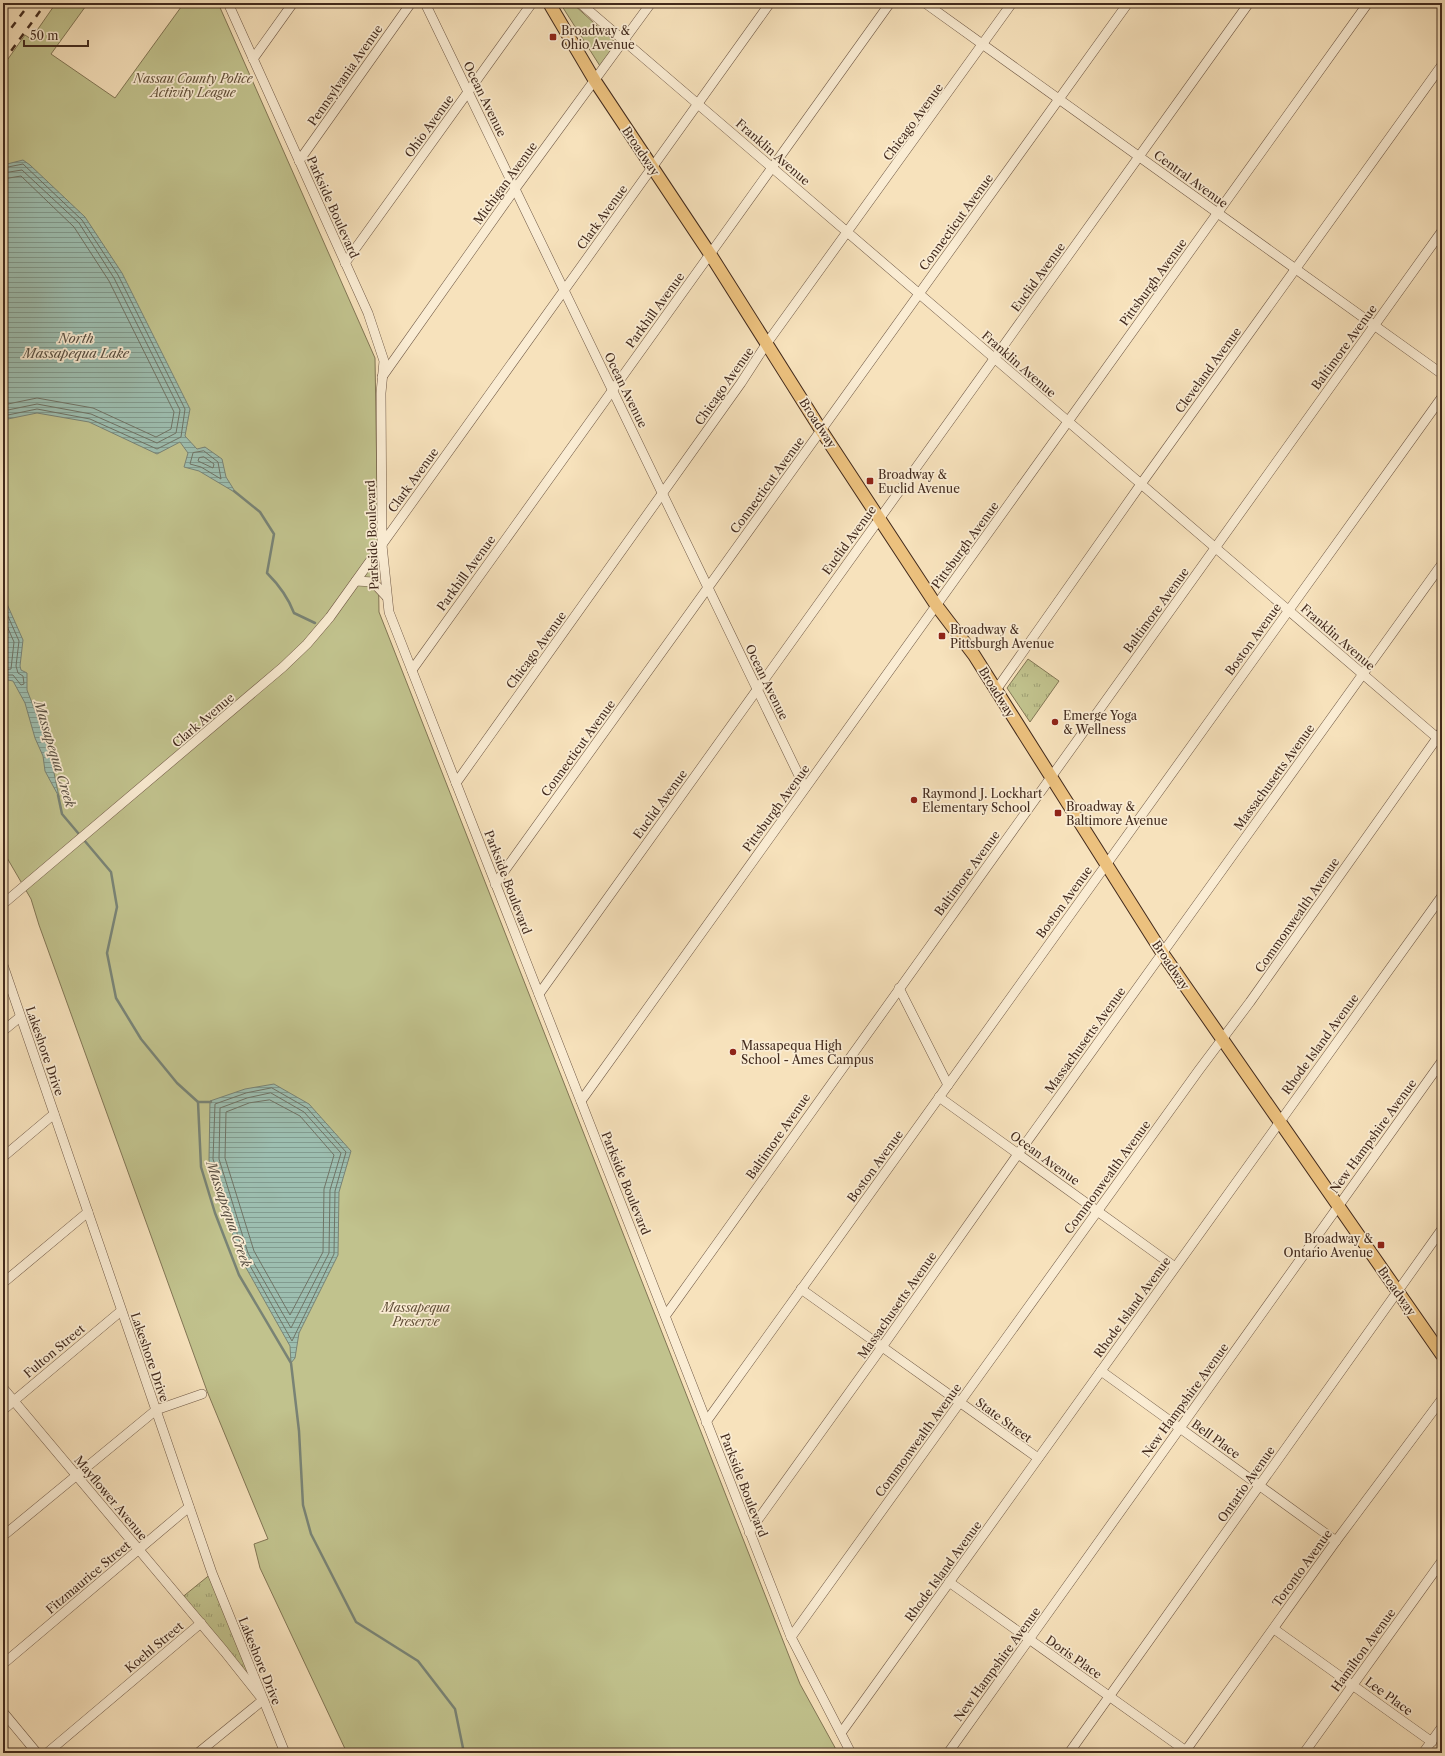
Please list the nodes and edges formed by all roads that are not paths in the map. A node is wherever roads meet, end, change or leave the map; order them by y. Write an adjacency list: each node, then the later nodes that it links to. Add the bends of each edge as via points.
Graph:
1 (228, 3): 18 (street, Parkside Boulevard)
2 (293, 3): 18 (street)
3 (411, 3): 25 (street, Pennsylvania Avenue)
4 (425, 3): 21 (street, Ocean Avenue)
5 (532, 3): 21 (street, Ohio Avenue)
6 (549, 3): 20 (main road, Broadway)
7 (580, 3): 16 (street, Franklin Avenue)
8 (651, 3): 16 (street, Michigan Avenue)
9 (770, 3): 23 (street, Clark Avenue)
10 (890, 3): 27 (street, Parkhill Avenue)
11 (925, 3): 17 (street, Central Avenue)
12 (1012, 3): 17 (street, Chicago Avenue)
13 (1128, 3): 22 (street, Connecticut Avenue)
14 (1249, 3): 24 (street, Euclid Avenue)
15 (1368, 3): 29 (street, Pittsburgh Avenue)
16 (624, 40): 20 (street, Michigan Avenue); 23 (street, Franklin Avenue)
17 (983, 44): 22 (street, Central Avenue); 31 (street, Chicago Avenue)
18 (253, 59): 25 (street, Parkside Boulevard)
19 (1442, 65): 34 (street, Cleveland Avenue)
20 (595, 81): 26 (main road, Broadway); 28 (street, Michigan Avenue)
21 (469, 91): 28 (street, Ocean Avenue); 33 (street, Ohio Avenue)
22 (1059, 99): 24 (street, Central Avenue); 36 (street, Connecticut Avenue)
23 (698, 104): 26 (street, Clark Avenue); 27 (street, Franklin Avenue)
24 (1139, 157): 29 (street, Central Avenue); 39 (street, Euclid Avenue)
25 (299, 161): 33 (street, Parkside Boulevard)
26 (652, 168): 32 (main road, Broadway); 35 (street, Clark Avenue)
27 (772, 168): 31 (street, Franklin Avenue); 32 (street, Parkhill Avenue)
28 (515, 190): 35 (street, Ocean Avenue); 41 (street, Michigan Avenue)
29 (1218, 213): 34 (street, Central Avenue); 44 (street, Pittsburgh Avenue)
30 (1442, 231): 37 (street, Baltimore Avenue)
31 (848, 233): 36 (street, Franklin Avenue); 38 (street, Chicago Avenue)
32 (710, 254): 38 (main road, Broadway); 42 (street, Parkhill Avenue)
33 (345, 263): 41 (street, Parkside Boulevard, via 381,348 384,361)
34 (1296, 269): 37 (street, Central Avenue); 46 (street, Cleveland Avenue)
35 (564, 290): 42 (street, Ocean Avenue); 49 (street, Clark Avenue)
36 (919, 294): 39 (street, Franklin Avenue); 45 (street, Connecticut Avenue)
37 (1374, 326): 40 (street, Central Avenue); 50 (street, Baltimore Avenue)
38 (767, 344): 45 (main road, Broadway); 47 (street, Chicago Avenue)
39 (994, 358): 44 (street, Franklin Avenue); 48 (street, Euclid Avenue)
40 (1442, 374)
41 (381, 379): 49 (street, Parkside Boulevard)
42 (612, 390): 47 (street, Ocean Avenue); 57 (street, Parkhill Avenue)
43 (1442, 397): 56 (street, Boston Avenue)
44 (1068, 421): 46 (street, Franklin Avenue); 55 (street, Pittsburgh Avenue)
45 (821, 430): 48 (main road, Broadway); 53 (street, Connecticut Avenue)
46 (1141, 484): 50 (street, Franklin Avenue); 60 (street, Cleveland Avenue)
47 (663, 492): 53 (street, Ocean Avenue); 63 (street, Chicago Avenue)
48 (880, 517): 55 (main road, Broadway); 59 (street, Euclid Avenue)
49 (382, 544): 52 (street, Clark Avenue); 54 (street, Parkside Boulevard)
50 (1215, 548): 56 (street, Franklin Avenue); 62 (street, Baltimore Avenue)
51 (1442, 564): 58 (street, Massachusetts Avenue)
52 (356, 581): 54 (street, via 373,582); 68 (street, Clark Avenue, via 316,633 283,667)
53 (708, 588): 59 (street, Ocean Avenue); 66 (street, Connecticut Avenue)
54 (386, 596): 57 (street, Parkside Boulevard, via 389,612)
55 (936, 605): 60 (main road, Broadway, via 974,655); 64 (street, Pittsburgh Avenue)
56 (1289, 611): 58 (street, Franklin Avenue); 65 (street, Boston Avenue)
57 (412, 670): 63 (street, Parkside Boulevard)
58 (1362, 674): 61 (street, Franklin Avenue); 69 (street, Massachusetts Avenue)
59 (757, 689): 64 (street, Ocean Avenue); 72 (street, Euclid Avenue)
60 (996, 690): 62 (main road, Broadway)
61 (1440, 737): 75 (street, Commonwealth Avenue)
62 (1050, 777): 65 (main road, Broadway); 71 (street, Baltimore Avenue)
63 (456, 783): 66 (street, Parkside Boulevard)
64 (805, 788): 79 (street, Pittsburgh Avenue)
65 (1105, 865): 69 (main road, Broadway); 77 (street, Boston Avenue)
66 (496, 884): 72 (street, Parkside Boulevard)
67 (1442, 896): 81 (street, Rhode Island Avenue)
68 (3, 904)
69 (1163, 954): 75 (main road, Broadway); 82 (street, Massachusetts Avenue)
70 (3, 965): 73 (street, Lakeshore Drive)
71 (898, 988): 77 (street); 93 (street, Baltimore Avenue)
72 (539, 994): 79 (street, Parkside Boulevard)
73 (20, 1016): 74 (street); 80 (street, Lakeshore Drive)
74 (3, 1030)
75 (1222, 1040): 81 (main road, Broadway); 85 (street, Commonwealth Avenue)
76 (1442, 1061): 84 (street, New Hampshire Avenue)
77 (948, 1085): 78 (street, Boston Avenue)
78 (939, 1097): 82 (street, Ocean Avenue); 90 (street, Boston Avenue)
79 (581, 1101): 93 (street, Parkside Boulevard)
80 (54, 1114): 83 (street); 86 (street, Lakeshore Drive)
81 (1280, 1121): 84 (main road, Broadway); 88 (street, Rhode Island Avenue)
82 (1018, 1154): 85 (street, Ocean Avenue); 94 (street, Massachusetts Avenue)
83 (3, 1157)
84 (1338, 1206): 91 (main road, Broadway); 105 (street, New Hampshire Avenue)
85 (1097, 1211): 88 (street, Ocean Avenue); 101 (street, Commonwealth Avenue)
86 (88, 1212): 89 (street); 92 (street, Lakeshore Drive)
87 (1442, 1229): 91 (street, Ontario Avenue)
88 (1175, 1267): 96 (street, Rhode Island Avenue)
89 (3, 1284)
90 (801, 1289): 94 (street, State Street); 104 (street, Boston Avenue)
91 (1397, 1292): 95 (main road, Broadway); 108 (street, Ontario Avenue)
92 (121, 1311): 100 (street, Fulton Street); 103 (street, Lakeshore Drive)
93 (666, 1315): 104 (street, Parkside Boulevard)
94 (882, 1347): 101 (street, State Street); 110 (street, Massachusetts Avenue)
95 (1442, 1355)
96 (1101, 1371): 105 (street, Bell Place); 106 (street, Rhode Island Avenue)
97 (3, 1388): 100 (street, Mayflower Avenue)
98 (202, 1394): 103 (street)
99 (1442, 1399): 112 (street, Toronto Avenue)
100 (14, 1401): 102 (street, Fulton Street); 107 (street, Mayflower Avenue)
101 (960, 1403): 106 (street, State Street); 118 (street, Commonwealth Avenue)
102 (3, 1410)
103 (156, 1410): 107 (street); 109 (street, Lakeshore Drive)
104 (706, 1422): 110 (street, Parkside Boulevard)
105 (1180, 1428): 108 (street, Bell Place); 119 (street, New Hampshire Avenue)
106 (1038, 1458): 115 (street, Rhode Island Avenue)
107 (76, 1475): 111 (street); 113 (street, Mayflower Avenue)
108 (1259, 1485): 112 (street, Bell Place); 122 (street, Ontario Avenue)
109 (189, 1507): 113 (street, Fitzmaurice Street); 123 (street, Lakeshore Drive, via 212,1573)
110 (749, 1532): 118 (street, Parkside Boulevard)
111 (3, 1536)
112 (1336, 1542): 117 (street, Toronto Avenue)
113 (139, 1550): 116 (street, Mayflower Avenue); 120 (street, Fitzmaurice Street)
114 (1442, 1561): 121 (street, Hamilton Avenue)
115 (949, 1582): 119 (street, Doris Place); 126 (street, Rhode Island Avenue)
116 (201, 1623): 123 (street, Koehl Street); 130 (street, Koehl Street)
117 (1274, 1629): 121 (street, Lee Place); 128 (street, Toronto Avenue)
118 (791, 1637): 126 (street, Parkside Boulevard)
119 (1029, 1639): 122 (street, Doris Place); 134 (street, New Hampshire Avenue)
120 (3, 1664)
121 (1353, 1685): 127 (street, Lee Place); 136 (street, Hamilton Avenue)
122 (1109, 1696): 128 (street, Doris Place); 135 (street, Ontario Avenue)
123 (263, 1700): 131 (street); 132 (street, Lakeshore Drive)
124 (3, 1712): 129 (street)
125 (1442, 1727): 127 (street)
126 (841, 1733): 133 (street, Parkside Boulevard)
127 (1432, 1742): 137 (street)
128 (1185, 1752)
129 (38, 1753)
130 (46, 1753)
131 (198, 1753)
132 (285, 1753)
133 (851, 1753)
134 (948, 1753)
135 (1069, 1753)
136 (1304, 1753)
137 (1423, 1753)

